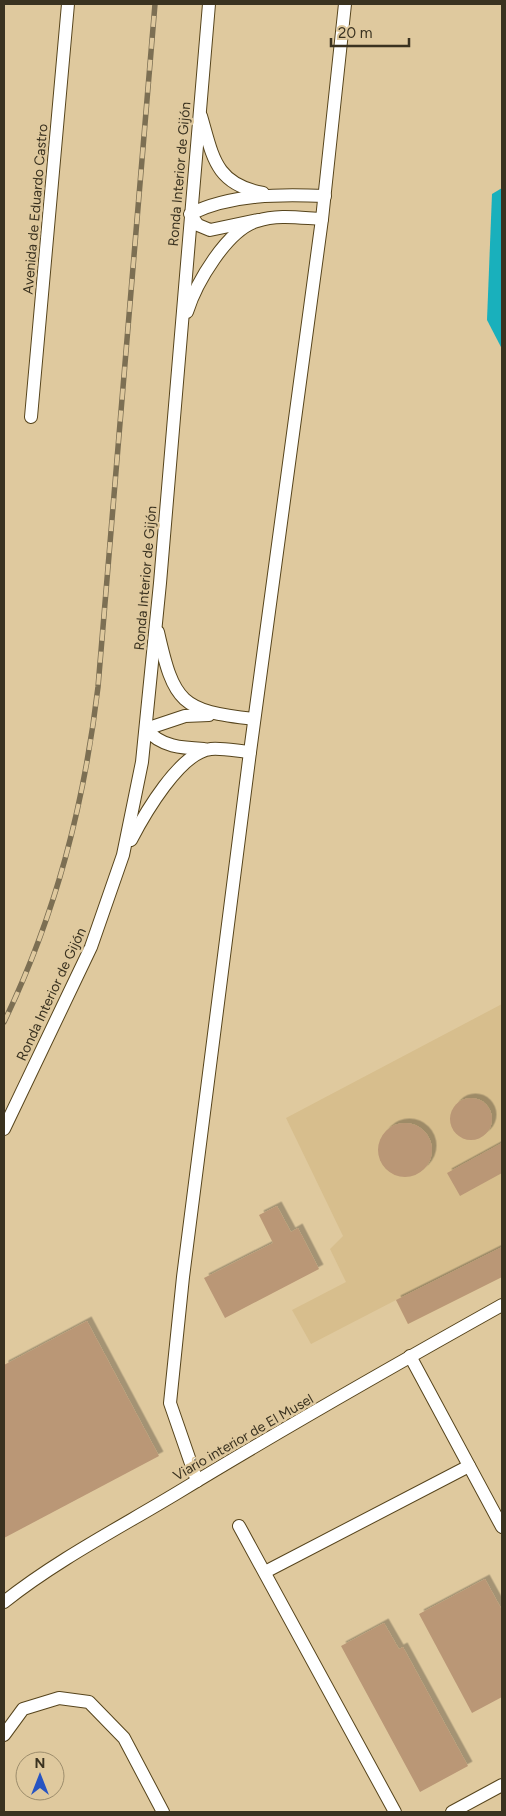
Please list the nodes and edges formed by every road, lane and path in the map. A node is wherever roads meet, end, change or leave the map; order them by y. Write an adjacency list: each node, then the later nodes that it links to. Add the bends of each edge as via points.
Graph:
1 (68, 4): 11 (lane, Avenida de Eduardo Castro)
2 (209, 4): 4 (lane, Ronda Interior de Gijón)
3 (345, 4): 6 (lane)
4 (199, 110): 5 (lane, via 214,161 225,177 241,188); 7 (lane, Ronda Interior de Gijón)
5 (275, 195): 6 (lane); 7 (lane, via 210,204)
6 (325, 196): 8 (lane)
7 (190, 214): 9 (lane, via 198,225 210,230); 10 (lane, Ronda Interior de Gijón)
8 (322, 219): 9 (lane, via 279,217); 14 (lane)
9 (258, 220): 10 (lane, via 240,230 204,274 193,294)
10 (181, 334): 12 (lane, Ronda Interior de Gijón)
11 (32, 417)
12 (156, 621): 13 (lane, via 168,674 174,686 193,706); 15 (lane, Ronda Interior de Gijón)
13 (216, 715): 14 (lane); 15 (lane, via 185,716)
14 (254, 719): 17 (lane)
15 (146, 729): 16 (lane, via 151,736 170,745); 18 (lane, Ronda Interior de Gijón)
16 (211, 749): 17 (lane); 18 (lane, via 187,760 150,805)
17 (250, 752): 23 (lane, via 170,1403)
18 (123, 855): 19 (lane, Ronda Interior de Gijón, via 91,947)
19 (4, 1129)
20 (502, 1305): 21 (lane, Viario interior de El Musel)
21 (410, 1356): 22 (lane); 23 (lane, Viario interior de El Musel)
22 (469, 1466): 25 (lane); 26 (lane)
23 (197, 1481): 27 (lane, Viario interior de El Musel, via 64,1561)
24 (239, 1526): 26 (lane)
25 (502, 1527)
26 (265, 1572): 31 (lane)
27 (4, 1602)
28 (4, 1735): 30 (lane, via 23,1709 59,1698 89,1702 124,1738)
29 (502, 1785): 32 (lane)
30 (164, 1812)
31 (395, 1812)
32 (452, 1812)

